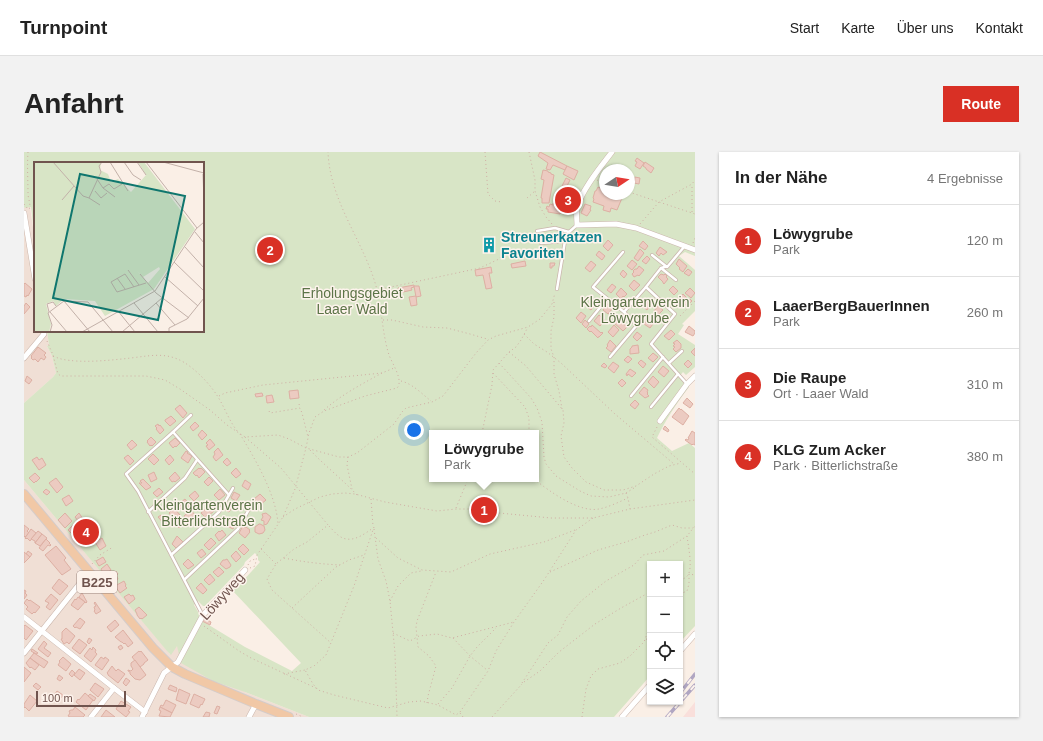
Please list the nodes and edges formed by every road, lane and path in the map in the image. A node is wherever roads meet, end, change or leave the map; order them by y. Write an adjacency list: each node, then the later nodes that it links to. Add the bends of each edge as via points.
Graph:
1 (28, 152): 16 (path, via 30,207)
2 (328, 152): 36 (path, via 342,208 372,273)
3 (485, 152): 13 (path, via 488,194 495,201)
4 (529, 152): 10 (path)
5 (612, 152): 6 (street)
6 (593, 178): 8 (path); 18 (street, via 578,204)
7 (695, 180): 9 (path)
8 (599, 181)
9 (692, 184): 14 (path); 15 (path)
10 (535, 191): 12 (path); 19 (path, via 540,207)
11 (635, 194): 14 (path)
12 (527, 198)
13 (502, 202)
14 (659, 202): 15 (path); 20 (path)
15 (692, 213): 17 (path)
16 (26, 214): 32 (street)
17 (695, 214)
18 (577, 225): 20 (street, via 616,224); 22 (lane)
19 (555, 228): 21 (lane); 22 (lane)
20 (636, 228): 25 (street)
21 (537, 231)
22 (569, 232): 23 (lane)
23 (565, 241): 24 (lane); 35 (lane)
24 (541, 243)
25 (684, 246): 27 (street); 30 (lane)
26 (508, 248): 36 (path, via 499,259 480,268)
27 (695, 250)
28 (623, 252): 38 (lane, via 593,287)
29 (652, 255): 30 (lane)
30 (667, 267): 31 (lane)
31 (662, 268): 33 (lane); 34 (lane)
32 (34, 272)
33 (676, 280)
34 (646, 287): 40 (lane); 41 (lane)
35 (557, 289): 37 (path)
36 (377, 290): 42 (path)
37 (554, 299): 44 (path, via 540,319); 51 (path, via 554,317 550,331)
38 (606, 299): 40 (lane); 43 (lane)
39 (695, 301): 41 (path, via 680,316)
40 (624, 312): 52 (lane, via 637,324)
41 (675, 314): 53 (lane, via 651,344)
42 (382, 320): 47 (path, via 446,328); 57 (path, via 389,354)
43 (589, 321)
44 (528, 327): 45 (path); 47 (path)
45 (524, 334): 49 (path, via 522,340); 51 (path)
46 (44, 335): 50 (path); 54 (street)
47 (488, 340): 66 (path, via 476,352 448,391)
48 (682, 351): 56 (lane)
49 (509, 352): 55 (path); 70 (path, via 526,366)
50 (52, 355): 64 (path, via 61,360 88,362 154,355 169,356 192,368); 78 (path, via 61,376 146,376 165,380)
51 (554, 357): 70 (path, via 554,374); 86 (path)
52 (610, 357)
53 (663, 357): 56 (lane); 65 (lane)
54 (24, 358)
55 (499, 363): 59 (path); 94 (path, via 537,408 542,422 544,457 546,464 556,476 591,496 609,497)
56 (669, 363): 60 (lane)
57 (395, 368): 58 (path); 62 (path)
58 (382, 373): 64 (path, via 263,385); 72 (path, via 341,397)
59 (492, 373): 75 (path); 76 (path, via 525,407 529,418)
60 (678, 374): 63 (lane); 68 (lane)
61 (695, 376): 63 (street)
62 (400, 381): 66 (path); 72 (path, via 397,388)
63 (687, 384): 74 (street)
64 (218, 396): 78 (path)
65 (631, 396)
66 (432, 402): 83 (path, via 406,408 394,424 357,454)
67 (299, 404): 69 (path)
68 (651, 407)
69 (300, 408): 71 (path, via 270,413); 80 (path)
70 (563, 410): 91 (path, via 561,436 564,457 572,468 586,482 604,490 623,490)
71 (269, 411)
72 (324, 411): 80 (path, via 315,417)
73 (191, 415): 77 (lane)
74 (660, 421): 85 (path, via 652,437)
75 (483, 430)
76 (529, 430)
77 (173, 432): 84 (lane); 105 (lane, via 126,474)
78 (240, 434): 79 (path); 108 (path, via 267,484)
79 (245, 437): 81 (path, via 278,435); 90 (path, via 281,468)
80 (308, 438): 81 (path)
81 (306, 448): 82 (path); 90 (path)
82 (310, 449): 83 (path); 93 (path)
83 (348, 457): 93 (path)
84 (197, 460): 95 (lane); 105 (lane, via 185,478)
85 (681, 463): 86 (path); 87 (path)
86 (674, 464): 91 (path)
87 (695, 474)
88 (467, 482): 103 (path)
89 (538, 482): 97 (path, via 565,500 584,508 598,509)
90 (296, 485): 101 (path); 106 (path)
91 (636, 486): 94 (path)
92 (233, 488): 95 (lane)
93 (352, 490): 96 (path)
94 (626, 493): 97 (path)
95 (229, 495): 118 (lane, via 219,512)
96 (357, 495): 98 (path); 101 (path, via 332,494)
97 (628, 498): 104 (path)
98 (370, 499): 103 (path, via 437,511); 111 (path)
99 (26, 500): 128 (main road, B225)
100 (695, 500): 104 (path)
101 (309, 502): 106 (path); 109 (path)
102 (252, 504): 132 (lane, via 238,529)
103 (456, 509): 107 (path, via 476,508 551,518)
104 (630, 509): 107 (path)
105 (148, 512): 118 (lane)
106 (283, 517): 108 (path, Löwyweg)
107 (592, 518): 113 (path)
108 (278, 524): 117 (path, Löwyweg)
109 (328, 525): 111 (path, via 338,536 345,539 362,536); 121 (path)
110 (695, 526): 112 (path)
111 (374, 527): 115 (path); 119 (path)
112 (693, 528): 114 (path); 129 (path, via 672,525 598,550)
113 (576, 530): 127 (path, via 544,542 490,554 451,572); 129 (path)
114 (687, 536): 130 (path); 158 (path, via 664,551 643,555 634,565 606,581 581,601 567,617 558,635 548,643)
115 (375, 538): 126 (path, via 398,558); 136 (path)
116 (112, 547): 122 (path, via 100,554)
117 (261, 549): 120 (path, Löwyweg); 123 (path)
118 (171, 555): 132 (lane)
119 (364, 555): 124 (path); 150 (path)
120 (256, 558): 125 (path, via 250,561); 125 (path, Löwyweg, via 255,566)
121 (284, 558): 123 (path); 124 (path, via 298,562)
122 (92, 564)
123 (276, 564): 137 (path, via 268,579 272,590)
124 (341, 565): 137 (path)
125 (247, 569): 138 (street, Löwyweg)
126 (422, 570): 127 (path); 136 (path, via 411,573 398,586)
127 (436, 571): 147 (path, via 417,621)
128 (89, 572): 143 (street); 154 (main road, B225)
129 (548, 573): 141 (path)
130 (689, 574): 131 (path); 133 (path); 134 (path, via 687,591)
131 (695, 575)
132 (185, 579): 138 (lane)
133 (683, 579)
134 (683, 593)
135 (647, 594): 158 (path, via 596,624)
136 (390, 601): 144 (path)
137 (292, 608): 150 (path)
138 (202, 615): 140 (street, Löwyweg)
139 (24, 617): 143 (street)
140 (199, 622): 154 (street, Löwyweg, via 178,662); 157 (path, via 239,652)
141 (514, 622): 142 (path); 156 (path, via 496,651)
142 (497, 626): 148 (path); 153 (path)
143 (42, 631): 152 (street); 159 (street)
144 (393, 633): 147 (path, via 410,641); 165 (path)
145 (647, 633): 149 (path)
146 (695, 634): 151 (street)
147 (418, 637): 148 (path, via 436,634); 162 (path, via 418,647 436,666)
148 (452, 638): 153 (path)
149 (645, 639): 175 (path, via 620,663 598,669 591,676 586,688)
150 (332, 643): 155 (path, via 326,655)
151 (683, 648)
152 (24, 653)
153 (470, 656): 156 (path); 164 (path, via 452,688)
154 (172, 667): 163 (main road, B225); 167 (street, Löwyweg, via 164,673)
155 (305, 670): 157 (path); 161 (path)
156 (488, 671): 166 (path)
157 (284, 674): 161 (path)
158 (522, 683): 174 (path)
159 (114, 688): 167 (street); 169 (street)
160 (647, 688): 176 (street)
161 (318, 690): 165 (path, via 388,708)
162 (427, 703): 164 (path); 165 (path, via 409,702)
163 (256, 704): 168 (main road, B225); 170 (street)
164 (438, 705): 166 (path, via 456,715)
165 (396, 706): 172 (path)
166 (460, 712): 173 (path)
167 (144, 714)
168 (293, 716): 171 (path)
169 (91, 717)
170 (249, 717)
171 (303, 717)
172 (397, 717)
173 (464, 717)
174 (492, 717)
175 (582, 717)
176 (622, 717)

